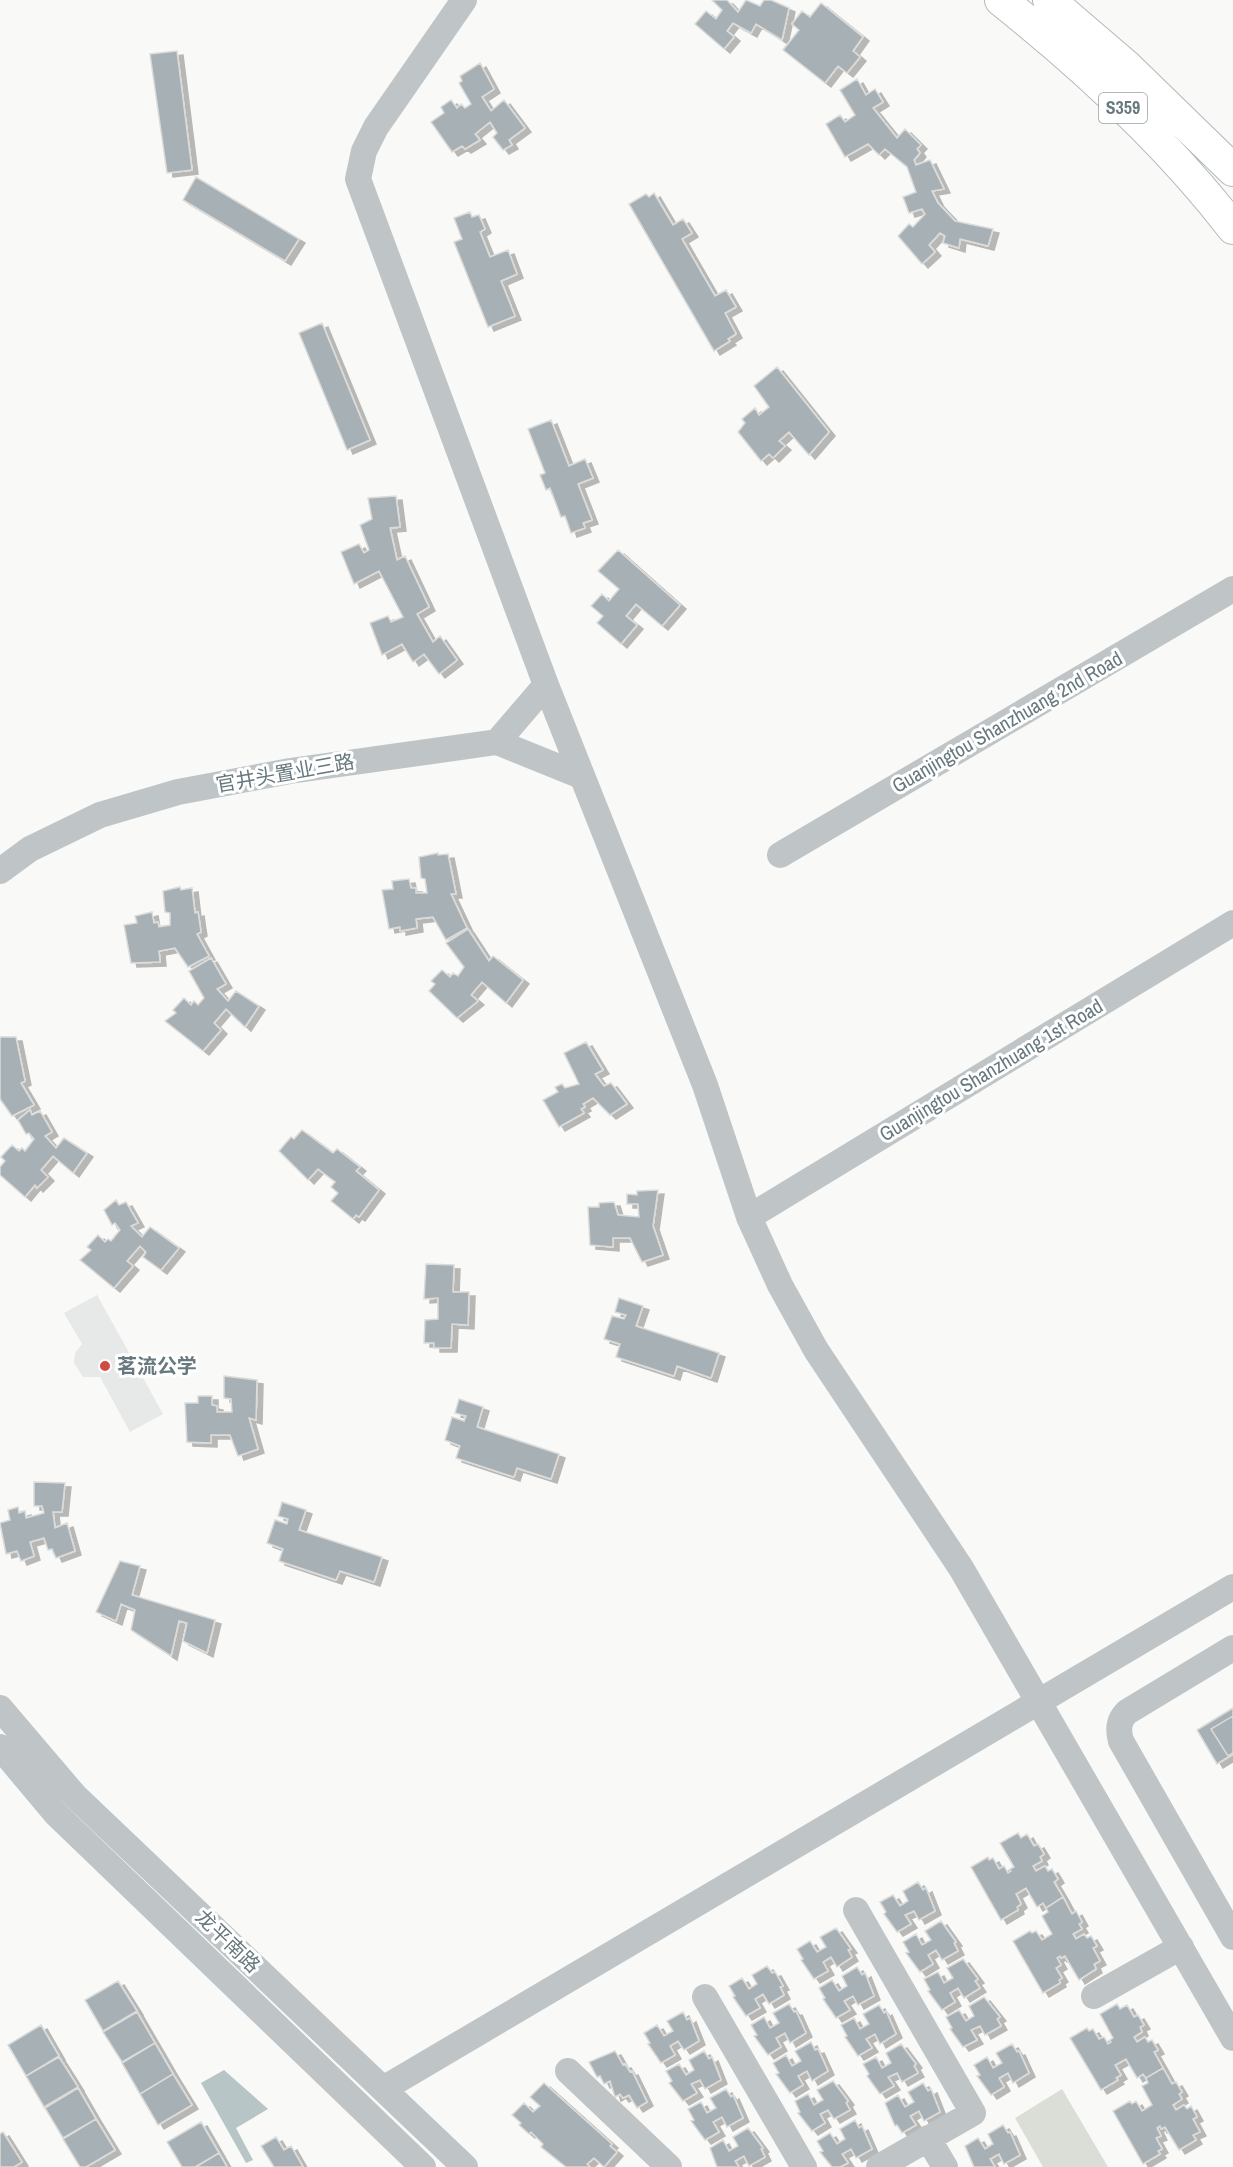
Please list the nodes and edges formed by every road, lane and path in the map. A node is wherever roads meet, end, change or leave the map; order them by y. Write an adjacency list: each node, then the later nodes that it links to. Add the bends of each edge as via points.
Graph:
1 (464, 0): 7 (street, via 376,127 364,151 358,179)
2 (1000, 0): 5 (main road, S359, via 1111,95 1207,195)
3 (1049, 0): 4 (main road, S359, via 1127,67)
4 (1233, 170)
5 (1233, 228)
6 (1233, 589): 10 (street, Guanjingtou Shanzhuang 2nd Road)
7 (546, 685): 8 (street); 9 (street)
8 (497, 742): 9 (street); 11 (street, 官井头置业三路, via 290,771 137,803 62,832)
9 (581, 776): 13 (street, via 705,1085)
10 (780, 855)
11 (0, 871)
12 (1233, 923): 13 (street, Guanjingtou Shanzhuang 1st Road)
13 (750, 1217): 16 (street, via 797,1319 956,1559)
14 (1233, 1587): 16 (street)
15 (1233, 1648): 20 (street, via 1127,1712 1121,1718 1119,1733)
16 (1039, 1701): 21 (street); 26 (street)
17 (0, 1708): 26 (street, 龙平南路, via 75,1796)
18 (0, 1748): 28 (street, 龙平南路, via 56,1814)
19 (856, 1910): 27 (street, via 973,2113)
20 (1233, 1937)
21 (1181, 1947): 22 (street); 24 (street)
22 (1094, 1996)
23 (705, 1997): 31 (street)
24 (1233, 2038)
25 (568, 2071): 30 (street)
26 (383, 2089): 29 (street, 龙平南路)
27 (928, 2138): 32 (street); 33 (street)
28 (423, 2167)
29 (465, 2167)
30 (669, 2167)
31 (804, 2167)
32 (879, 2167)
33 (945, 2167)

